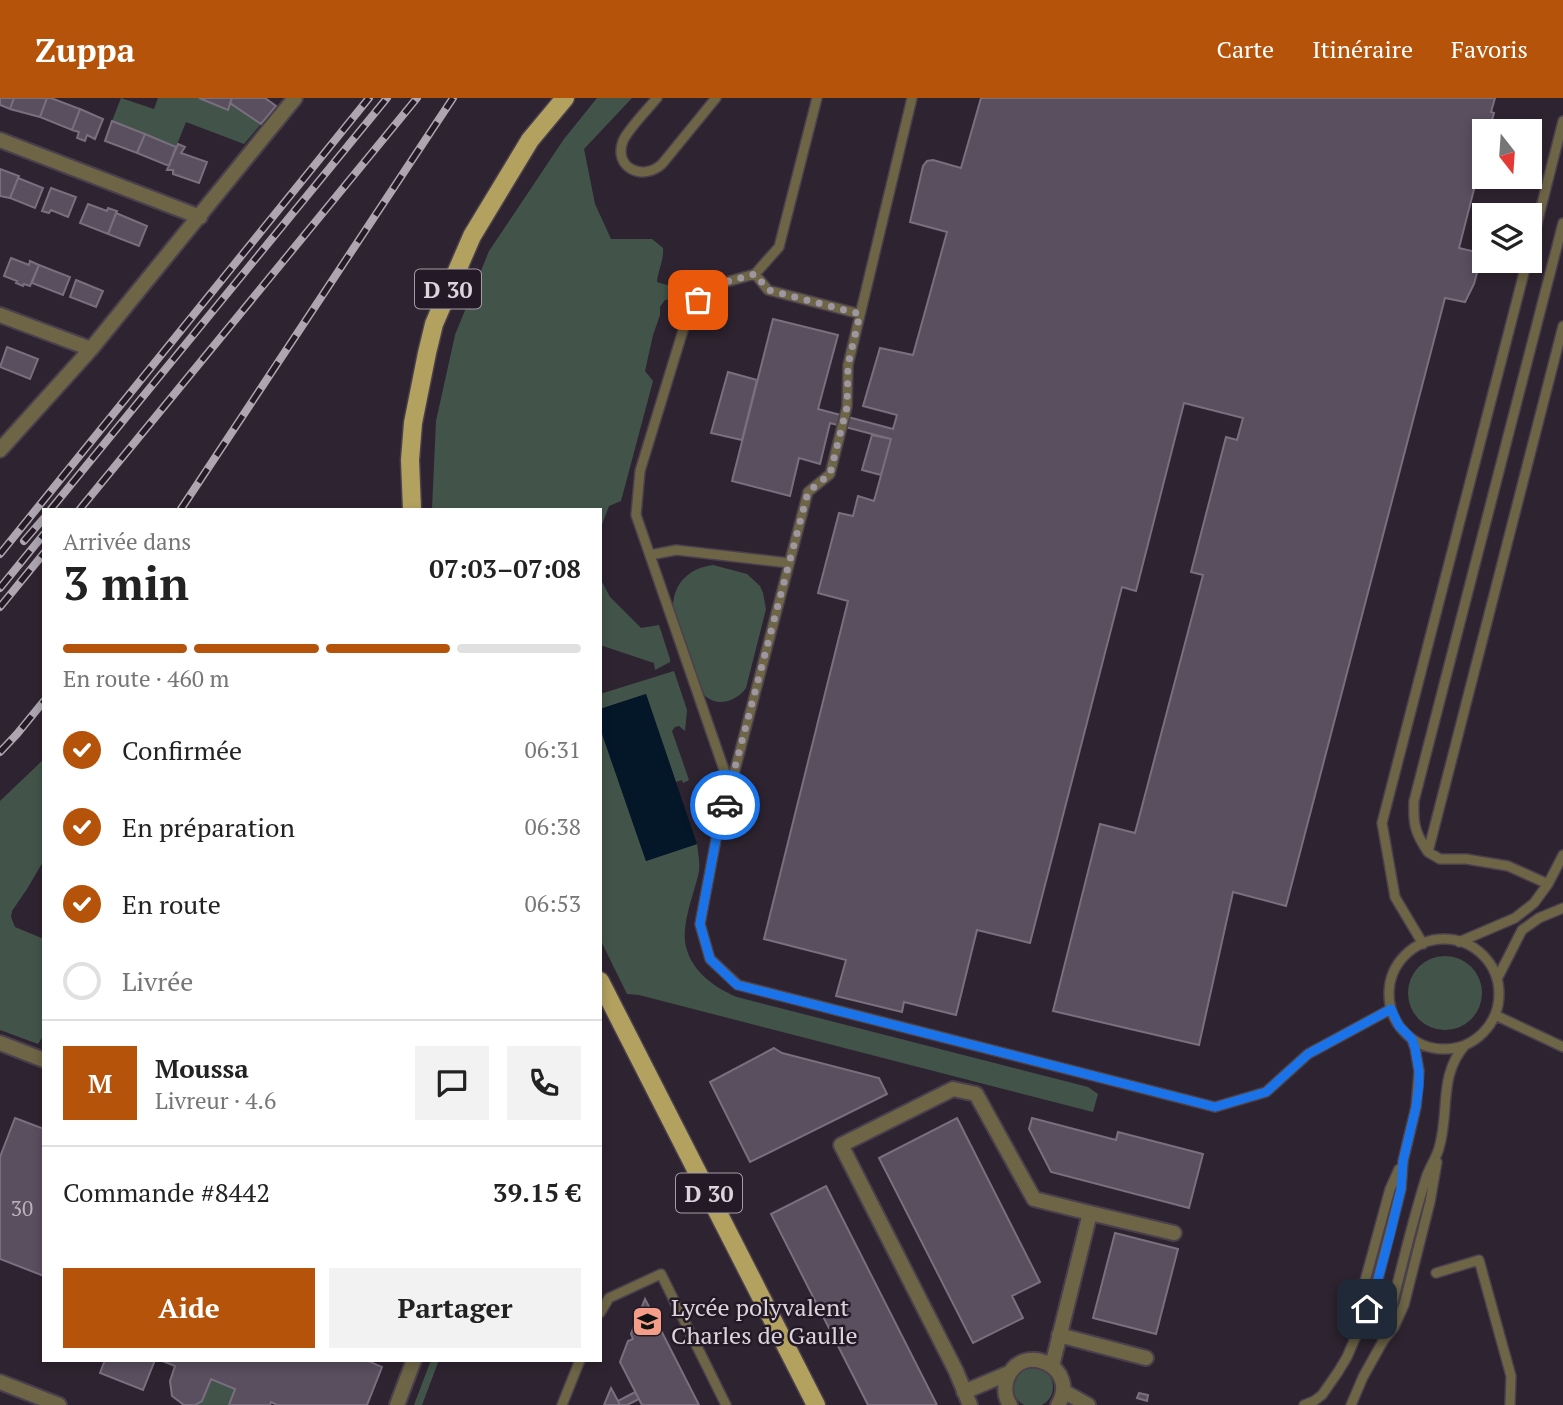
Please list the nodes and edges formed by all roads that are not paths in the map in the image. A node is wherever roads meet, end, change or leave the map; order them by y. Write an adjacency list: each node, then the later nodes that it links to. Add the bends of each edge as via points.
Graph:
1 (295, 98): 10 (street)
2 (565, 98): 19 (main road, D 30, via 530,140 472,236 434,324 413,423)
3 (657, 98): 4 (lane, via 622,145 624,162 638,173 656,170)
4 (716, 98)
5 (817, 98): 13 (lane, via 779,247)
6 (912, 98): 14 (lane)
7 (1563, 121): 9 (lane)
8 (0, 140): 10 (street)
9 (1542, 204)
10 (200, 218): 17 (street)
11 (1563, 223): 23 (lane, via 1414,801 1413,822)
12 (1524, 273): 28 (lane, via 1382,823 1395,897)
13 (755, 274): 14 (lane, via 768,290); 20 (lane, via 708,287 688,314 640,471 636,515)
14 (860, 314): 21 (lane, via 848,365 847,407 830,474 808,492)
15 (0, 315): 17 (street)
16 (1563, 326): 23 (lane)
17 (91, 349): 18 (street)
18 (0, 450)
19 (412, 508)
20 (650, 555): 21 (lane, via 676,550); 22 (lane)
21 (789, 562): 22 (lane)
22 (730, 787): 31 (lane, via 700,924 710,959 737,985 1215,1107 1266,1092 1308,1054)
23 (1429, 852): 25 (lane, via 1440,859 1508,866)
24 (1563, 855): 25 (lane)
25 (1548, 884): 27 (lane, via 1515,918)
26 (1563, 908): 29 (lane, via 1522,930)
27 (1459, 942): 28 (lane); 29 (lane, via 1476,949)
28 (1423, 944): 31 (lane, via 1398,963 1391,978)
29 (1497, 979): 32 (lane)
30 (602, 985): 55 (main road, D 30)
31 (1391, 1009): 33 (lane)
32 (1495, 1015): 35 (lane); 36 (lane)
33 (1412, 1039): 35 (lane, via 1445,1049); 59 (lane, via 1418,1060 1416,1107 1362,1292 1361,1324 1330,1384 1322,1395)
34 (0, 1043): 37 (street)
35 (1466, 1045): 60 (lane, via 1450,1069 1439,1150 1409,1234 1383,1341)
36 (1563, 1047)
37 (42, 1059)
38 (1090, 1213): 39 (street); 42 (street); 50 (street, via 1034,1199 976,1094 953,1088 841,1145)
39 (1174, 1233)
40 (1436, 1273): 61 (lane, via 1479,1260 1511,1376)
41 (602, 1310): 54 (lane, via 609,1298 662,1274)
42 (1059, 1335): 43 (street); 46 (street)
43 (1146, 1358)
44 (413, 1362): 52 (street)
45 (579, 1362): 53 (lane)
46 (1052, 1366): 47 (street, via 1025,1361); 49 (street)
47 (1009, 1373): 50 (street); 56 (street, via 1005,1392)
48 (0, 1382): 51 (street)
49 (1063, 1391): 57 (street); 58 (street)
50 (967, 1399)
51 (59, 1405)
52 (397, 1405)
53 (562, 1405)
54 (726, 1405)
55 (816, 1405)
56 (1010, 1405)
57 (1058, 1405)
58 (1088, 1405)
59 (1304, 1405)
60 (1351, 1405)
61 (1510, 1405)

